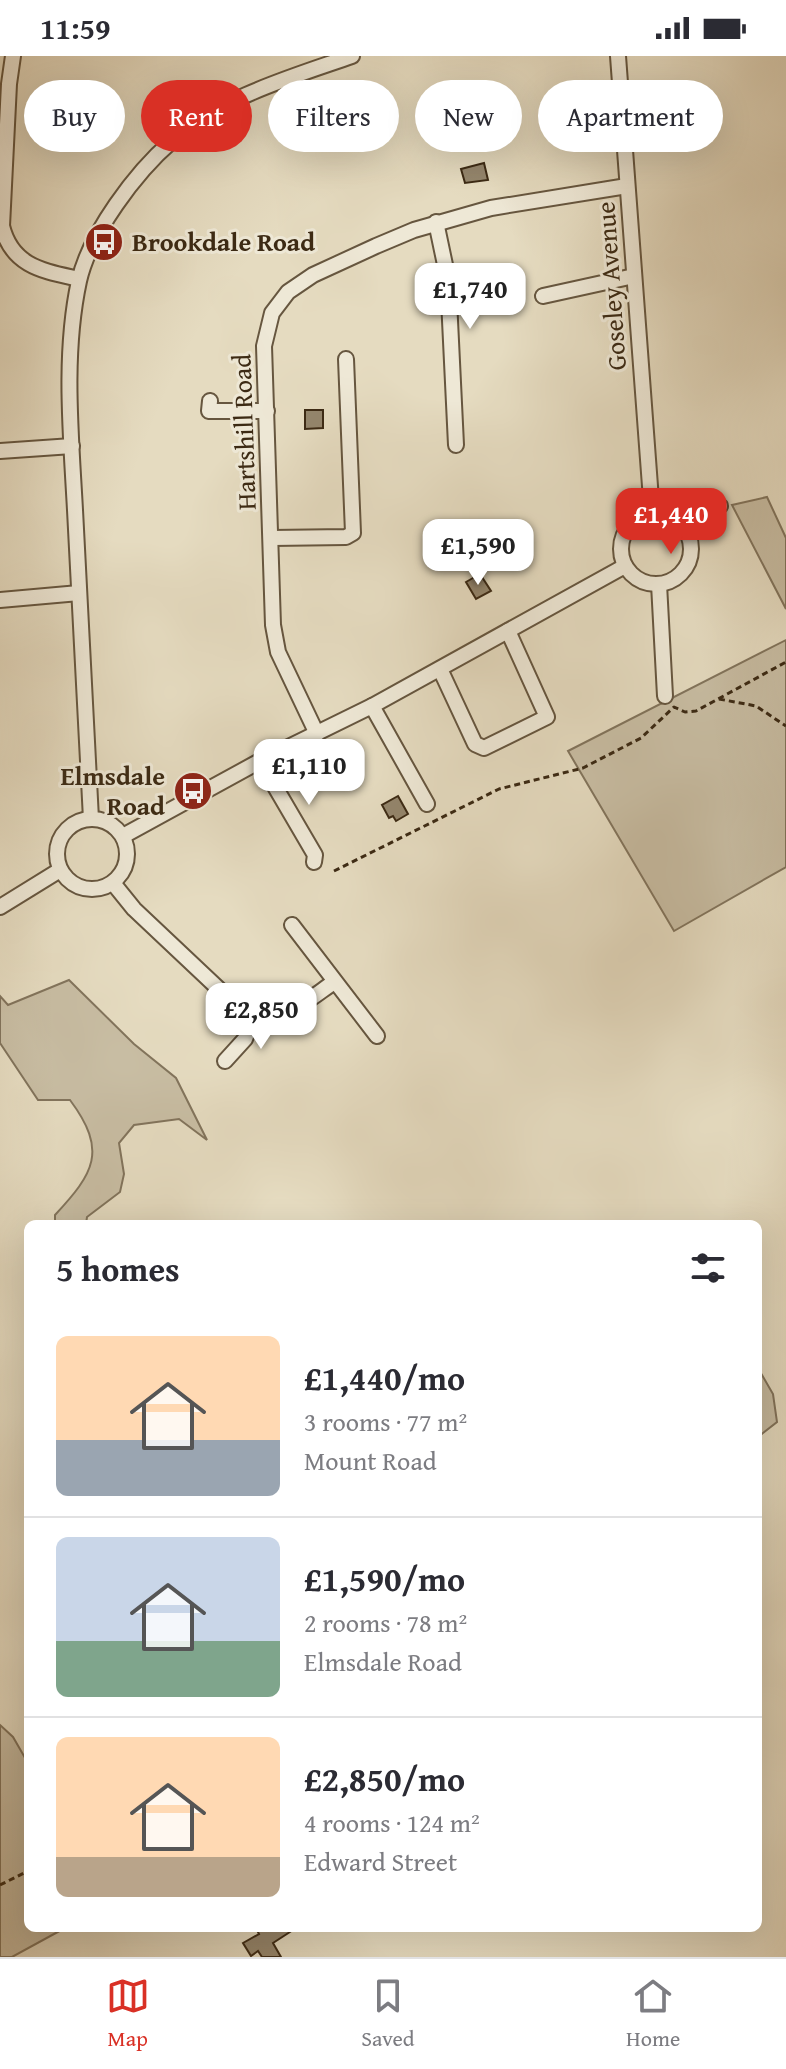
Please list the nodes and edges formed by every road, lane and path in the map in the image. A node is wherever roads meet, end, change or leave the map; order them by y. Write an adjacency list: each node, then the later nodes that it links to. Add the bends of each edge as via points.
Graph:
1 (13, 56): 7 (street, via 5,238 30,266)
2 (352, 56): 7 (street, via 256,91 174,138 127,190)
3 (618, 56): 4 (street, Goseley Avenue)
4 (627, 186): 5 (street, Hartshill Road); 6 (street, Goseley Avenue)
5 (436, 222): 11 (street, Hartshill Road, via 340,262 288,292 265,333); 12 (street, via 448,279)
6 (634, 276): 8 (street); 16 (street, Goseley Avenue)
7 (79, 279): 13 (street, via 70,346)
8 (543, 296)
9 (346, 359): 18 (street, via 353,533)
10 (210, 401): 11 (street, via 209,411)
11 (267, 411): 18 (street, Hartshill Road)
12 (456, 445)
13 (72, 446): 14 (street); 21 (street)
14 (0, 451)
15 (720, 506): 17 (street)
16 (652, 513): 17 (street, via 670,516); 19 (street, via 628,527 622,539)
17 (685, 527): 20 (street, via 692,556 685,570)
18 (272, 538): 30 (street, Hartshill Road, via 271,597 278,652)
19 (625, 566): 20 (street, via 645,583); 23 (street)
20 (659, 584): 26 (street)
21 (79, 593): 22 (street); 33 (street)
22 (0, 600)
23 (508, 631): 25 (street); 25 (street, via 547,717 484,748 475,744)
24 (786, 662): 27 (path)
25 (440, 669): 28 (street)
26 (665, 696)
27 (719, 699): 29 (path, via 756,706); 37 (path, via 696,711 674,707 641,738 583,768 499,789)
28 (372, 706): 30 (street); 32 (street)
29 (786, 726)
30 (317, 734): 31 (street)
31 (260, 761): 34 (street); 35 (street, via 315,855)
32 (427, 804)
33 (91, 819): 34 (street); 36 (street, via 74,824 61,836 56,853)
34 (123, 836): 38 (street, via 127,862)
35 (314, 862)
36 (60, 870): 38 (street, via 78,887 90,890); 39 (street)
37 (334, 871)
38 (113, 883): 42 (street, via 239,1008)
39 (0, 907)
40 (292, 925): 41 (street)
41 (334, 982): 42 (street, via 290,1013); 43 (street)
42 (254, 1015): 44 (street, via 245,1039)
43 (377, 1036)
44 (225, 1061)
45 (24, 1873): 46 (path)
46 (0, 1885)

